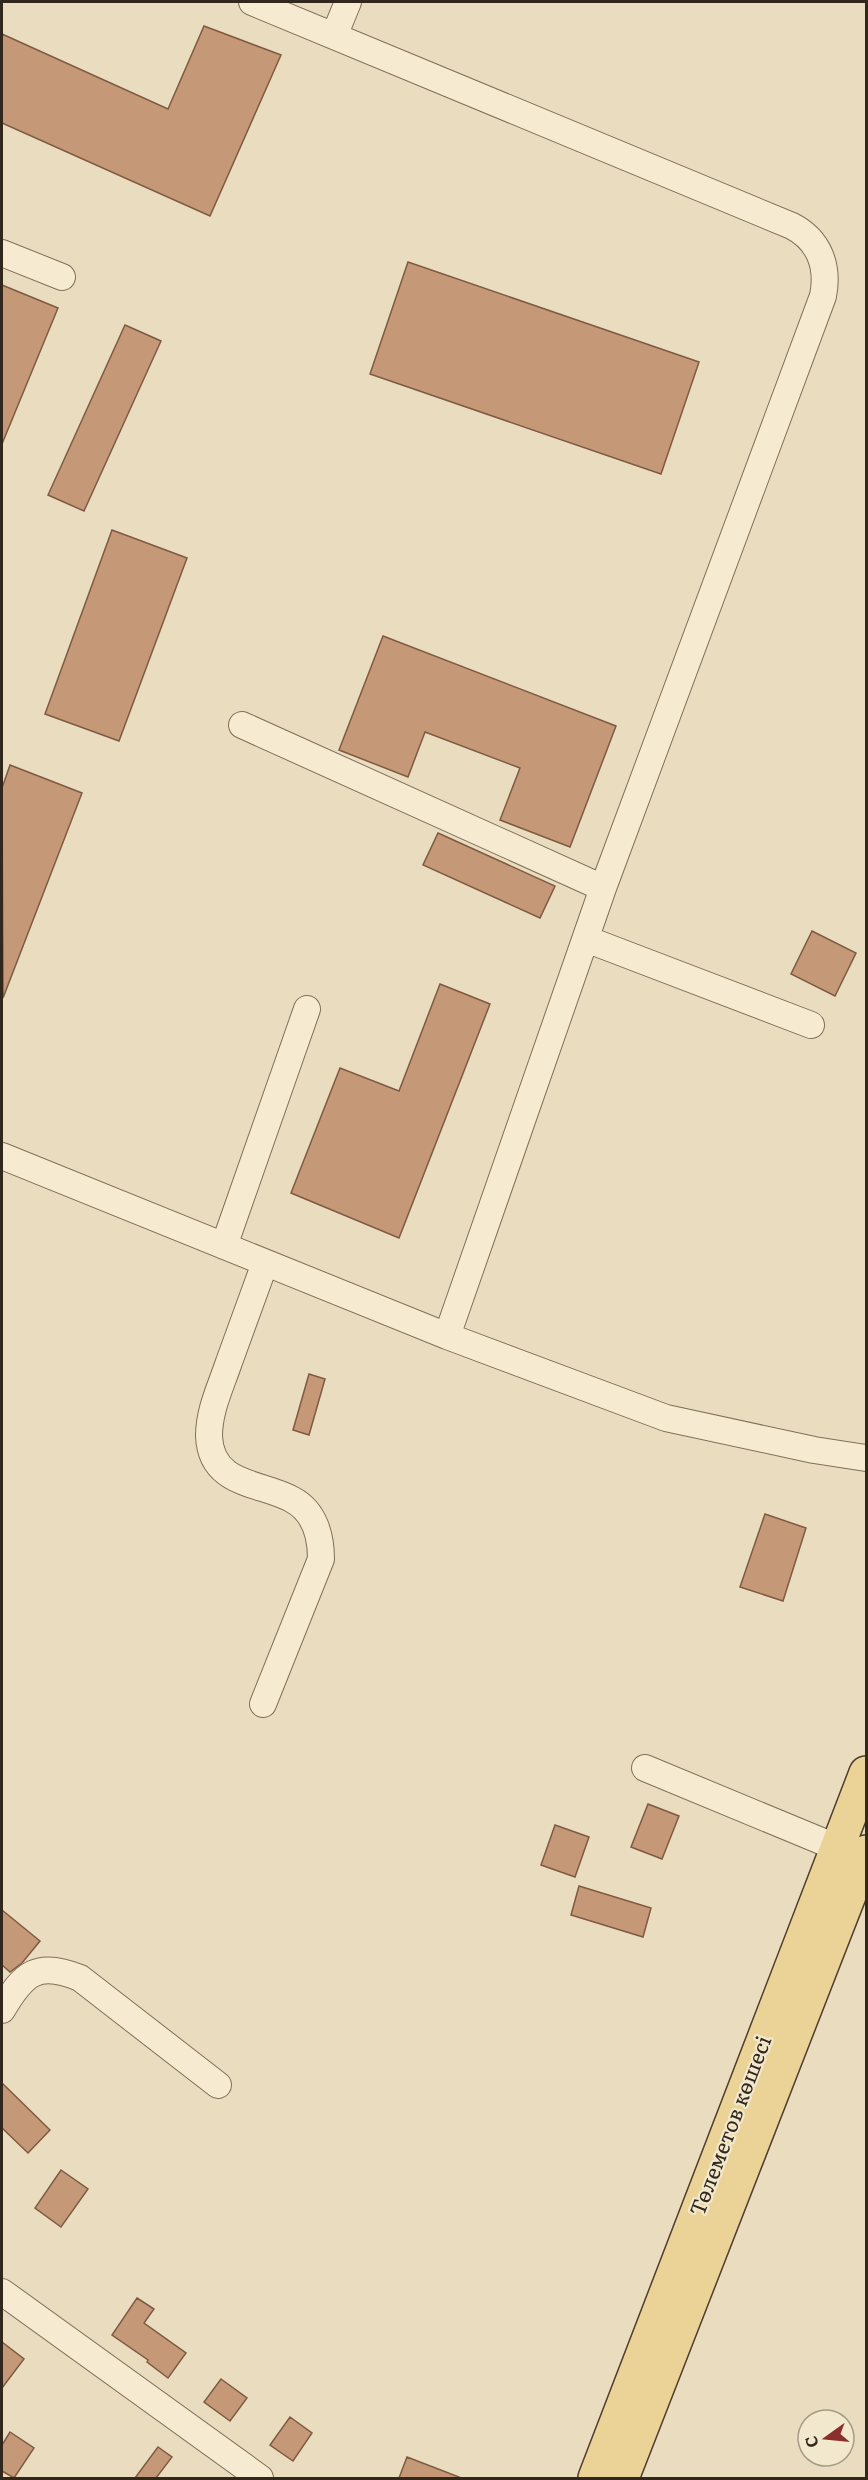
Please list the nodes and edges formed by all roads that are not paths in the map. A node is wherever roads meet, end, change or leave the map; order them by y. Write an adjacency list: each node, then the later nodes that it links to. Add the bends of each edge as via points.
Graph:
1 (252, 2): 3 (street)
2 (348, 2): 3 (street)
3 (334, 36): 7 (street, via 792,226 806,234 823,262 827,279 823,296)
4 (2, 253): 5 (street)
5 (62, 277)
6 (242, 726): 7 (street)
7 (603, 888): 8 (street)
8 (586, 939): 10 (street); 14 (street)
9 (307, 1009): 12 (street)
10 (811, 1025)
11 (2, 1156): 12 (street)
12 (224, 1246): 13 (street)
13 (265, 1263): 14 (street); 16 (street, via 212,1409 209,1438 215,1461 235,1480 294,1500 313,1519 321,1541 321,1559)
14 (447, 1336): 15 (street, via 666,1418)
15 (867, 1458)
16 (263, 1704)
17 (645, 1768): 19 (street)
18 (867, 1773): 19 (main road, Төлеметов көшесі)
19 (852, 1850): 24 (main road, Төлеметов көшесі); 25 (main road, Төлеметов көшесі)
20 (2, 2010): 21 (street, via 17,1984 31,1974 62,1971 80,1978)
21 (218, 2085)
22 (2, 2292): 23 (street)
23 (260, 2478)
24 (595, 2478)
25 (622, 2478)

